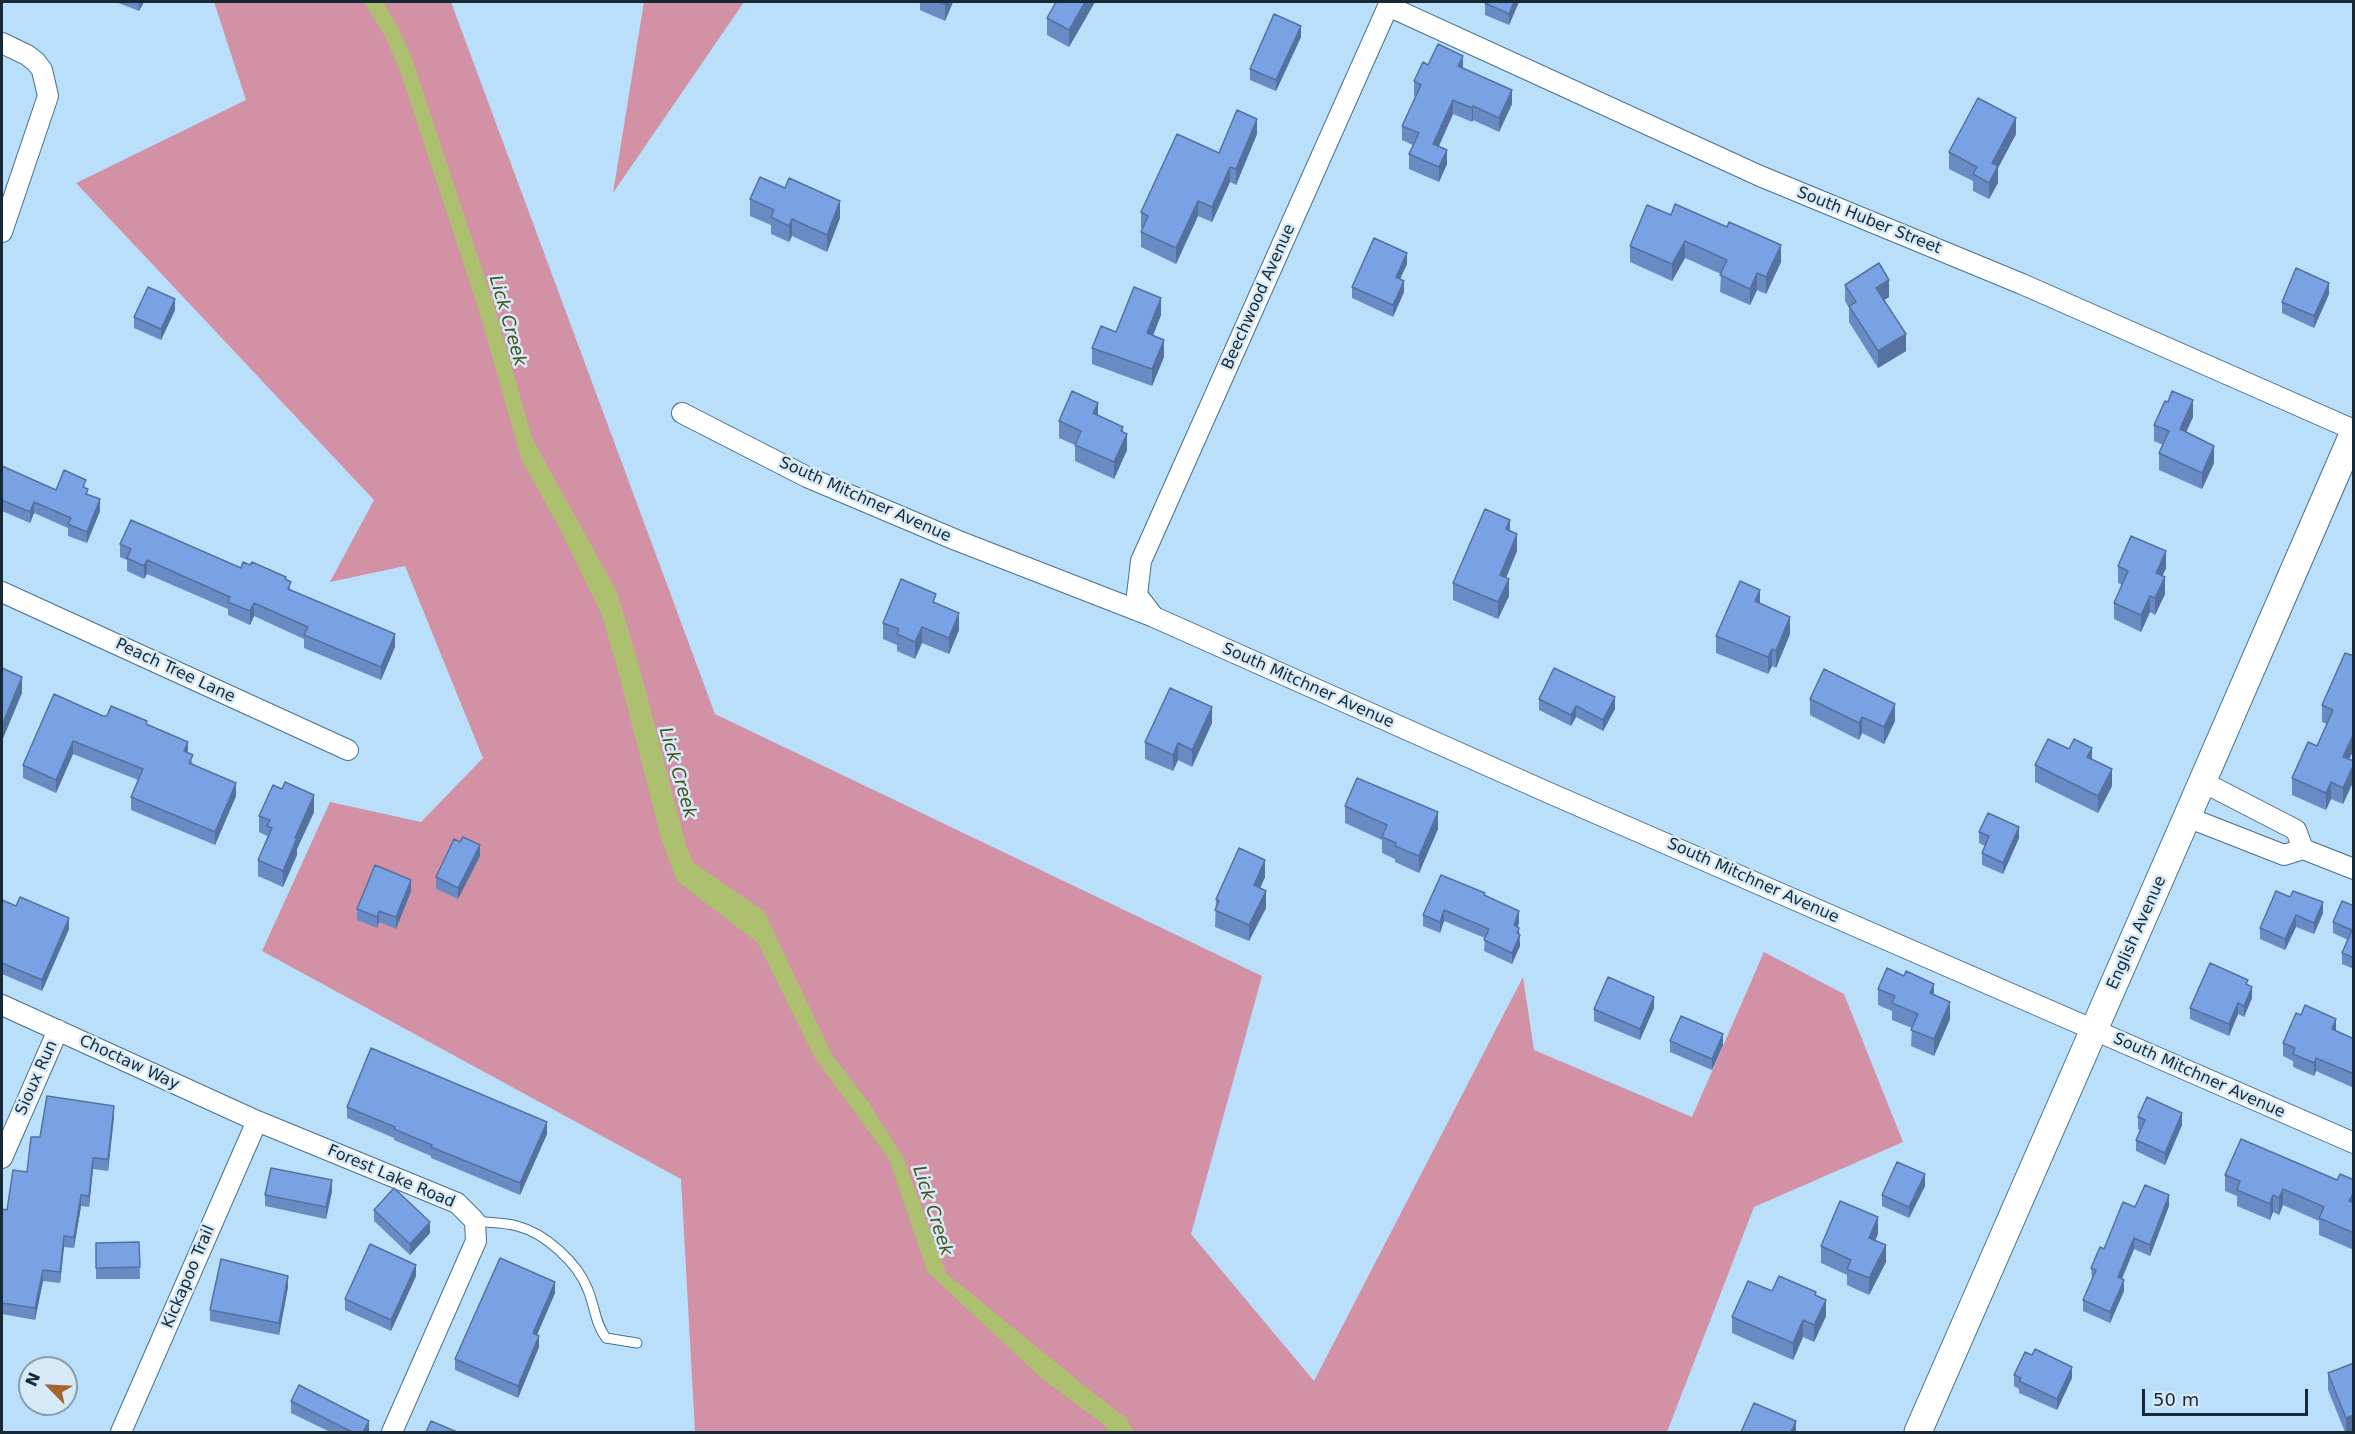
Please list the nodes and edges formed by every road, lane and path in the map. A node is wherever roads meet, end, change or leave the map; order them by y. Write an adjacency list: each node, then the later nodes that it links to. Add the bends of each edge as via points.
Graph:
1 (1386, 4): 5 (street, South Huber Street, via 1760,176 2022,284); 7 (street, Beechwood Avenue, via 1142,561)
2 (2, 44): 3 (street, via 36,62 48,96)
3 (2, 232)
4 (681, 413): 8 (street, South Mitchner Avenue, via 807,477)
5 (2354, 431): 10 (street, English Avenue)
6 (2, 592): 9 (street, Peach Tree Lane)
7 (1137, 595): 8 (street, South Mitchner Avenue)
8 (1154, 617): 16 (street, South Mitchner Avenue)
9 (348, 750)
10 (2203, 782): 11 (street, English Avenue); 12 (street, via 2296,830)
11 (2187, 818): 12 (street, via 2284,855); 16 (street, English Avenue)
12 (2303, 849): 13 (street)
13 (2354, 869)
14 (2, 1005): 15 (street, Choctaw Way)
15 (58, 1030): 17 (street, Choctaw Way); 19 (street, Sioux Run)
16 (2094, 1030): 18 (street, South Mitchner Avenue); 24 (street, English Avenue)
17 (257, 1121): 20 (street, Forest Lake Road, via 457,1203); 22 (street, Kickapoo Trail)
18 (2354, 1143)
19 (2, 1158)
20 (476, 1221): 21 (lane, via 519,1226 552,1244 572,1262 588,1289 598,1327 606,1338); 23 (street, via 476,1241)
21 (637, 1344)
22 (122, 1432)
23 (393, 1432)
24 (1918, 1432)

